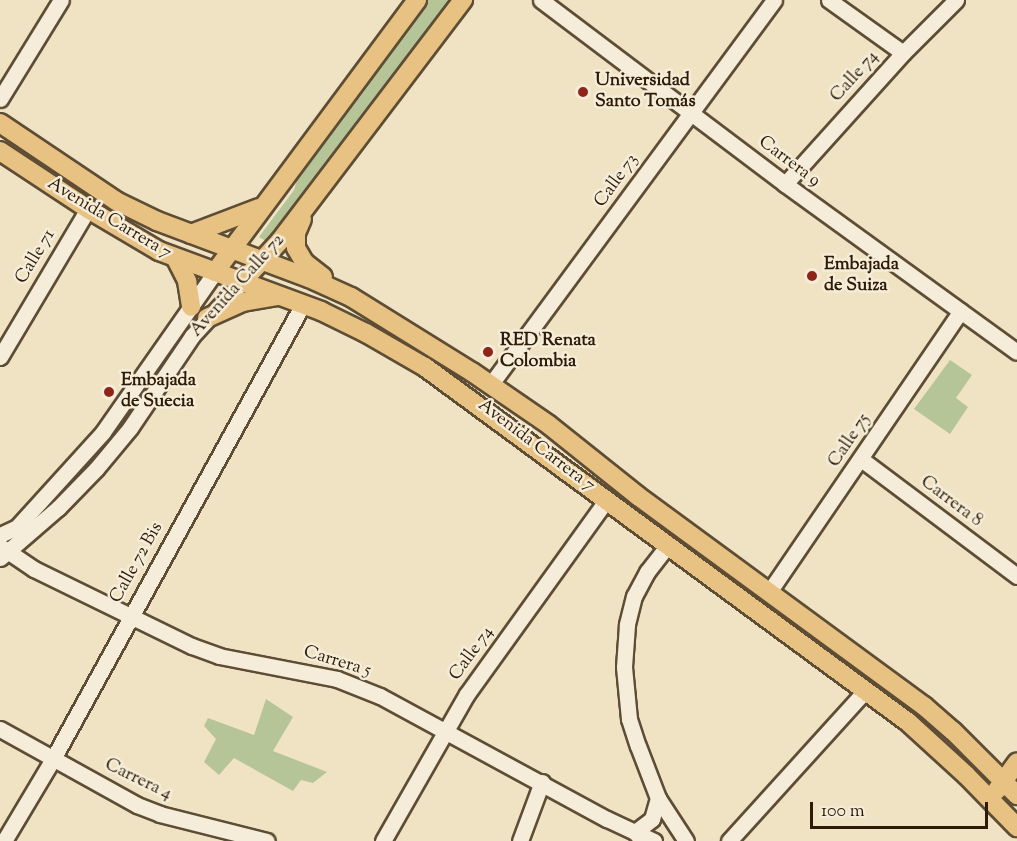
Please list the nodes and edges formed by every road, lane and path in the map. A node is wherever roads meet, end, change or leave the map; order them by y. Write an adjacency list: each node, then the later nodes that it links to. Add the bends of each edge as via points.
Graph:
1 (61, 0): 9 (street)
2 (417, 0): 15 (main road, Avenida Calle 72)
3 (463, 0): 14 (main road, Avenida Calle 72)
4 (541, 0): 10 (street, Carrera 9)
5 (774, 0): 10 (street, Calle 73)
6 (829, 0): 8 (street)
7 (956, 0): 8 (street, Calle 74)
8 (903, 53): 13 (street, Calle 74)
9 (0, 99)
10 (691, 112): 13 (street, Carrera 9); 31 (street, Calle 73)
11 (0, 123): 17 (main road, Avenida Carrera 7, via 116,201)
12 (0, 151): 16 (main road, Avenida Carrera 7)
13 (786, 184): 27 (street, Carrera 9)
14 (309, 203): 20 (main road, Avenida Calle 72); 24 (main road, via 296,233 296,248 310,268)
15 (262, 207): 17 (main road); 18 (main road, Avenida Calle 72)
16 (88, 209): 19 (main road, Avenida Carrera 7); 30 (street, Calle 71)
17 (191, 234): 18 (main road, Avenida Carrera 7)
18 (232, 249): 20 (main road, Avenida Carrera 7); 21 (main road, Avenida Calle 72)
19 (176, 259): 21 (main road, Avenida Carrera 7); 26 (main road, via 187,281)
20 (262, 261): 22 (main road, Avenida Calle 72); 24 (main road, Avenida Carrera 7)
21 (215, 272): 22 (main road, Avenida Carrera 7); 26 (street, Avenida Calle 72)
22 (242, 282): 23 (main road, Avenida Carrera 7); 28 (street, Avenida Calle 72)
23 (280, 295): 25 (main road, Avenida Carrera 7); 28 (main road, via 243,302)
24 (351, 297): 31 (main road, Avenida Carrera 7)
25 (303, 303): 33 (main road, Avenida Carrera 7, via 425,367); 39 (street, Calle 72 Bis)
26 (191, 307): 34 (street, Avenida Calle 72, via 103,432 17,527)
27 (961, 311): 29 (street, Carrera 9); 32 (street, Calle 75)
28 (207, 318): 36 (street, Avenida Calle 72, via 106,458 58,508)
29 (1017, 352)
30 (0, 357)
31 (491, 384): 38 (main road, Avenida Carrera 7)
32 (861, 459): 37 (street, Carrera 8); 38 (street, Calle 75)
33 (607, 500): 35 (main road, Avenida Carrera 7); 42 (street, Calle 74)
34 (0, 535)
35 (668, 544): 40 (main road, Avenida Carrera 7); 48 (street, via 634,596 624,667 629,718)
36 (3, 552): 39 (street, Carrera 5)
37 (1017, 576)
38 (769, 592): 45 (main road, Avenida Carrera 7, via 924,706)
39 (130, 617): 42 (street, Carrera 5, via 219,656 337,679 380,696); 43 (street, Calle 72 Bis)
40 (865, 691): 49 (main road, Avenida Carrera 7, via 945,754); 58 (street)
41 (0, 729): 43 (street, Carrera 4)
42 (444, 730): 46 (street, Carrera 5); 54 (street, Calle 74)
43 (54, 757): 52 (street, Calle 72 Bis); 53 (street, Carrera 4, via 137,805)
44 (1017, 762): 45 (main road)
45 (1003, 781): 47 (main road, Avenida Carrera 7); 49 (main road)
46 (542, 782): 51 (street, Carrera 5); 55 (street)
47 (1017, 795)
48 (658, 798): 51 (street, via 652,819); 57 (street)
49 (990, 799): 50 (main road, Avenida Carrera 7)
50 (1017, 827)
51 (639, 836): 56 (street, Carrera 5)
52 (4, 841)
53 (267, 841)
54 (383, 841)
55 (520, 841)
56 (654, 841)
57 (687, 841)
58 (729, 841)

